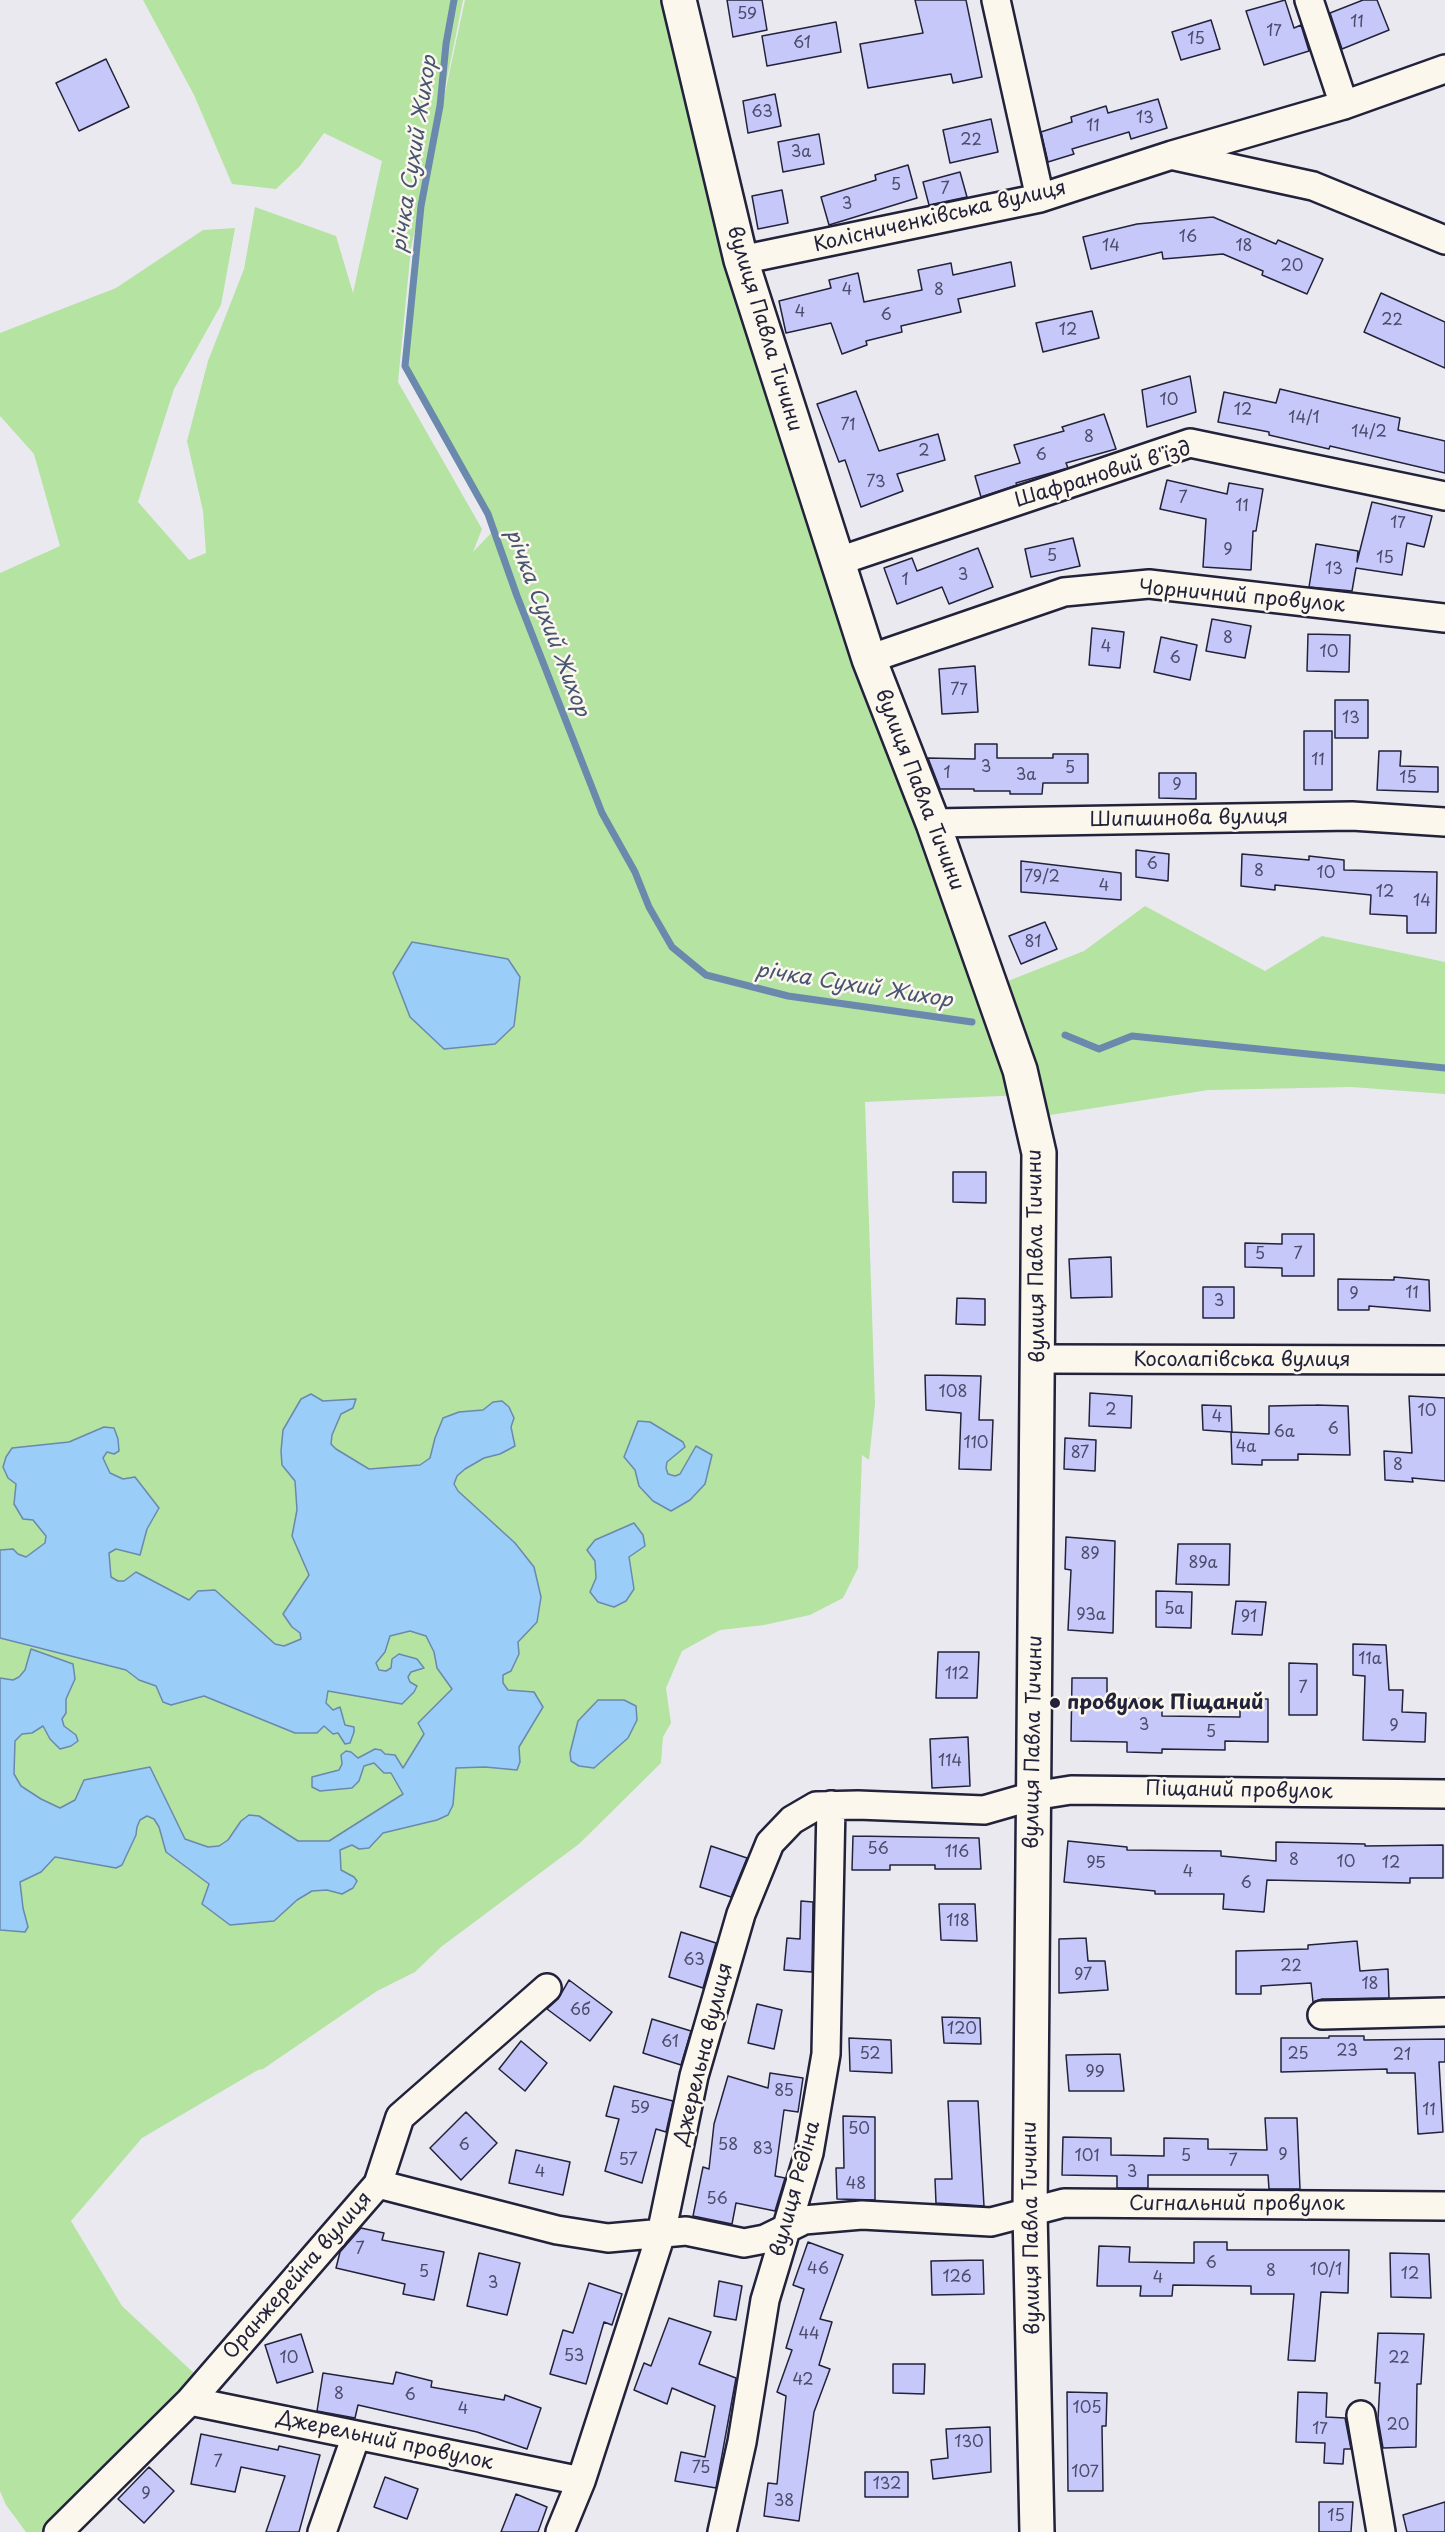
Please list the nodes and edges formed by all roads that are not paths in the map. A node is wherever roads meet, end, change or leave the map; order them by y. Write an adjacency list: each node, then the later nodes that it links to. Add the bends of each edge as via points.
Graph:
1 (679, 0): 9 (main road, вулиця Павла Тичини)
2 (996, 0): 7 (street)
3 (1309, 0): 5 (street)
4 (1445, 69): 5 (street, Колісниченківська вулиця)
5 (1344, 105): 6 (street, Колісниченківська вулиця)
6 (1172, 155): 7 (street, Колісниченківська вулиця); 8 (street, via 1313,186)
7 (1040, 198): 9 (street, Колісниченківська вулиця)
8 (1445, 240)
9 (741, 260): 11 (main road, вулиця Павла Тичини)
10 (1445, 496): 11 (street, Шафрановий в'їзд, via 1190,443)
11 (836, 562): 13 (main road, вулиця Павла Тичини)
12 (1445, 618): 13 (street, Чорничний провулок, via 1149,584 1064,592)
13 (869, 660): 15 (main road, вулиця Павла Тичини)
14 (1445, 822): 15 (street, Шипшинова вулиця, via 1352,816)
15 (933, 823): 16 (main road, вулиця Павла Тичини, via 1020,1070 1039,1153)
16 (1039, 1359): 17 (street, Косолапівська вулиця); 19 (main road, вулиця Павла Тичини)
17 (1445, 1360)
18 (1445, 1794): 19 (street, Піщаний провулок, via 1071,1790)
19 (1033, 1796): 20 (street, Джерельна вулиця, via 984,1810); 26 (main road, вулиця Павла Тичини)
20 (831, 1805): 27 (street, вулиця Рєдіна, via 826,2054 809,2153); 28 (street, Джерельна вулиця, via 816,1806 792,1820 770,1843 741,1914 694,2076)
21 (547, 1988): 24 (street, Оранжерейна вулиця, via 400,2117)
22 (1445, 2012): 23 (street)
23 (1322, 2015)
24 (378, 2184): 28 (street, Сигнальний провулок, via 557,2230 608,2238); 29 (street, Оранжерейна вулиця)
25 (1445, 2206): 26 (street, Сигнальний провулок, via 1065,2202)
26 (1030, 2212): 27 (street, Сигнальний провулок, via 991,2222 862,2215 804,2220); 37 (main road, вулиця Павла Тичини)
27 (787, 2228): 28 (street, Сигнальний провулок, via 765,2239 744,2243 686,2231); 36 (street, вулиця Рєдіна, via 765,2300 742,2442)
28 (661, 2234): 32 (street, Джерельна вулиця)
29 (190, 2400): 31 (street, Джерельний провулок); 33 (street, Оранжерейна вулиця)
30 (1361, 2415): 38 (street)
31 (356, 2436): 32 (street, Джерельний провулок); 34 (street)
32 (581, 2481): 35 (street, Джерельна вулиця)
33 (58, 2532)
34 (322, 2532)
35 (560, 2532)
36 (722, 2532)
37 (1037, 2532)
38 (1381, 2532)

